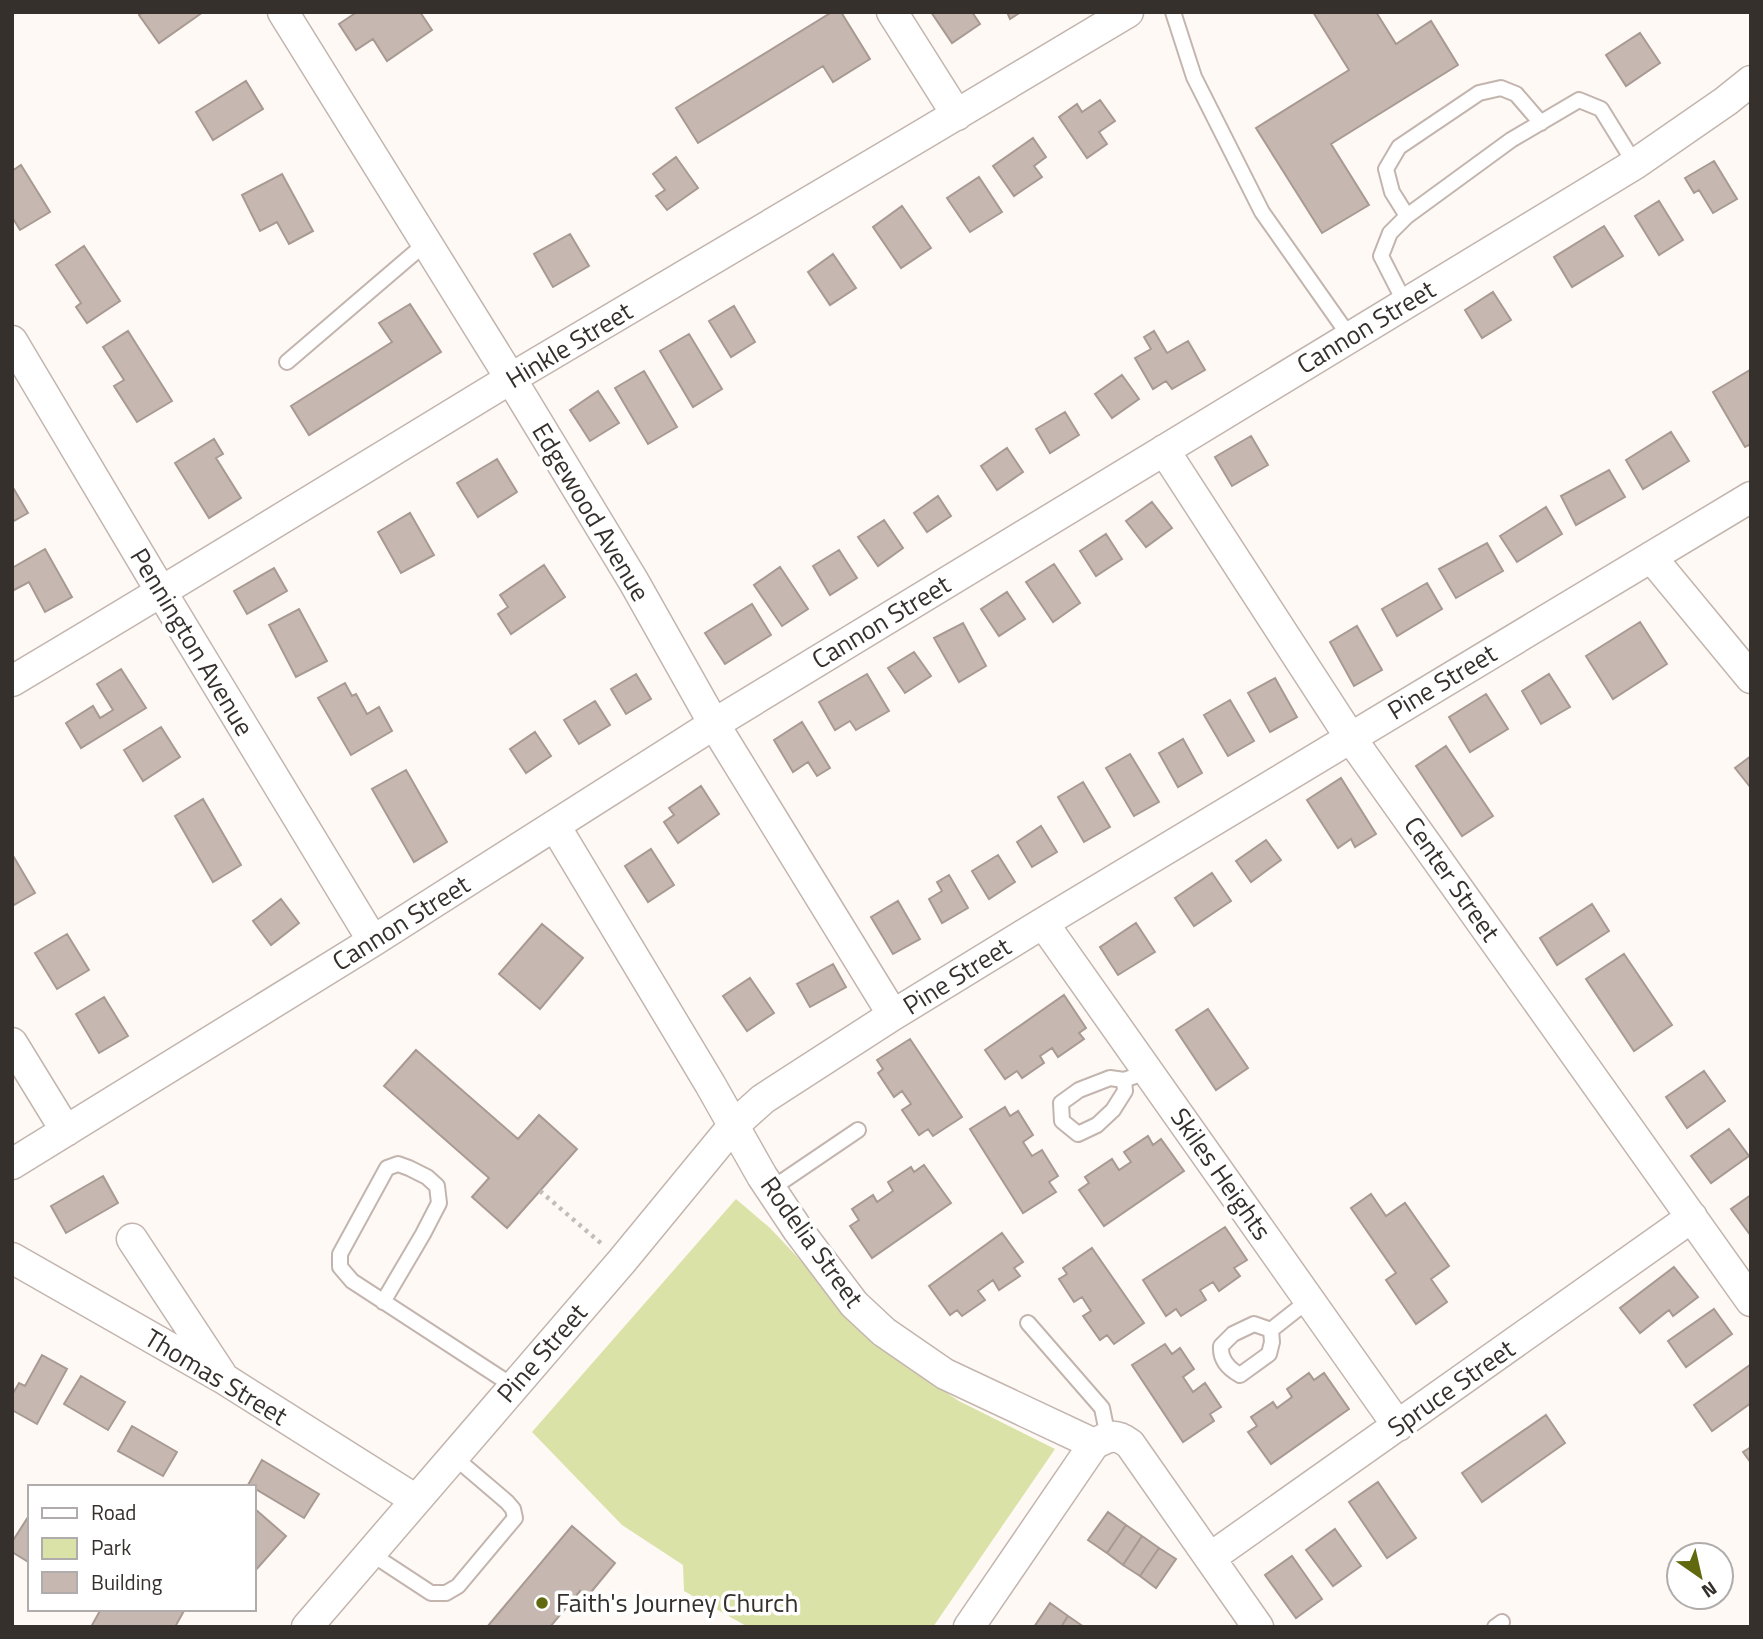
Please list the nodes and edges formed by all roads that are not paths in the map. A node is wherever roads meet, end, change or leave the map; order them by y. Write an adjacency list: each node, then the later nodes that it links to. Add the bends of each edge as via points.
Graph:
1 (284, 12): 10 (street, Edgewood Avenue)
2 (892, 12): 6 (street)
3 (1128, 12): 6 (street, Hinkle Street)
4 (1173, 12): 12 (lane, via 1194,77 1262,212)
5 (1751, 81): 8 (street, Cannon Street)
6 (957, 116): 15 (street, Hinkle Street)
7 (1541, 123): 8 (lane, via 1579,100 1601,109); 9 (lane); 9 (lane, via 1516,94 1501,88 1479,93 1399,147 1386,169 1392,192)
8 (1635, 164): 11 (street, Cannon Street)
9 (1407, 216): 11 (lane, via 1390,233 1381,256)
10 (426, 243): 14 (lane); 15 (street, Edgewood Avenue)
11 (1405, 303): 12 (street, Cannon Street)
12 (1350, 337): 16 (street, Cannon Street)
13 (12, 341): 19 (street, Pennington Avenue)
14 (287, 362)
15 (511, 379): 19 (street, Hinkle Street); 22 (street, Edgewood Avenue, via 634,582)
16 (1164, 450): 22 (street, Cannon Street); 23 (street, Center Street)
17 (1751, 497): 18 (street, Pine Street)
18 (1651, 557): 20 (street); 23 (street, Pine Street)
19 (162, 593): 21 (street, Hinkle Street); 26 (street, Pennington Avenue)
20 (1751, 678)
21 (12, 681)
22 (713, 724): 24 (street, Cannon Street); 27 (street, Edgewood Avenue)
23 (1350, 737): 25 (street, Pine Street); 35 (street, Center Street)
24 (555, 826): 26 (street, Cannon Street); 30 (street, Rodelia Street)
25 (1043, 922): 27 (street, Pine Street); 29 (street, Skiles Heights)
26 (373, 941): 32 (street, Cannon Street)
27 (893, 1015): 30 (street, Pine Street, via 764,1099)
28 (12, 1043): 32 (street)
29 (1136, 1076): 29 (lane, via 1110,1078 1079,1090 1061,1103 1062,1121 1078,1134 1097,1125); 38 (street, Skiles Heights)
30 (733, 1126): 34 (street, Rodelia Street); 44 (street, Pine Street)
31 (858, 1130): 34 (lane)
32 (66, 1131): 33 (street, Cannon Street)
33 (12, 1164)
34 (771, 1189): 46 (street, Rodelia Street, via 854,1304 884,1332 946,1374)
35 (1692, 1217): 39 (street, Center Street); 45 (street, Spruce Street)
36 (132, 1239): 43 (street)
37 (12, 1258): 43 (street, Thomas Street)
38 (1309, 1300): 42 (lane); 45 (street, Skiles Heights)
39 (1751, 1301)
40 (383, 1302): 40 (lane, via 352,1281 340,1267 340,1254 387,1168 398,1164 437,1186 439,1202); 44 (lane)
41 (1028, 1323): 46 (lane, via 1102,1408)
42 (1271, 1330)
43 (226, 1380): 48 (street, Thomas Street)
44 (513, 1386): 47 (street, Pine Street)
45 (1398, 1426): 50 (street, Spruce Street)
46 (1101, 1441): 50 (street, Rodelia Street, via 1120,1437 1130,1444); 52 (street)
47 (453, 1456): 48 (street, Pine Street); 49 (lane, via 507,1502 515,1518 466,1577 446,1594 431,1593)
48 (416, 1500): 49 (street, Pine Street)
49 (370, 1553): 51 (street, Pine Street)
50 (1210, 1558): 53 (street, Rodelia Street)
51 (307, 1627)
52 (969, 1627)
53 (1258, 1627)

